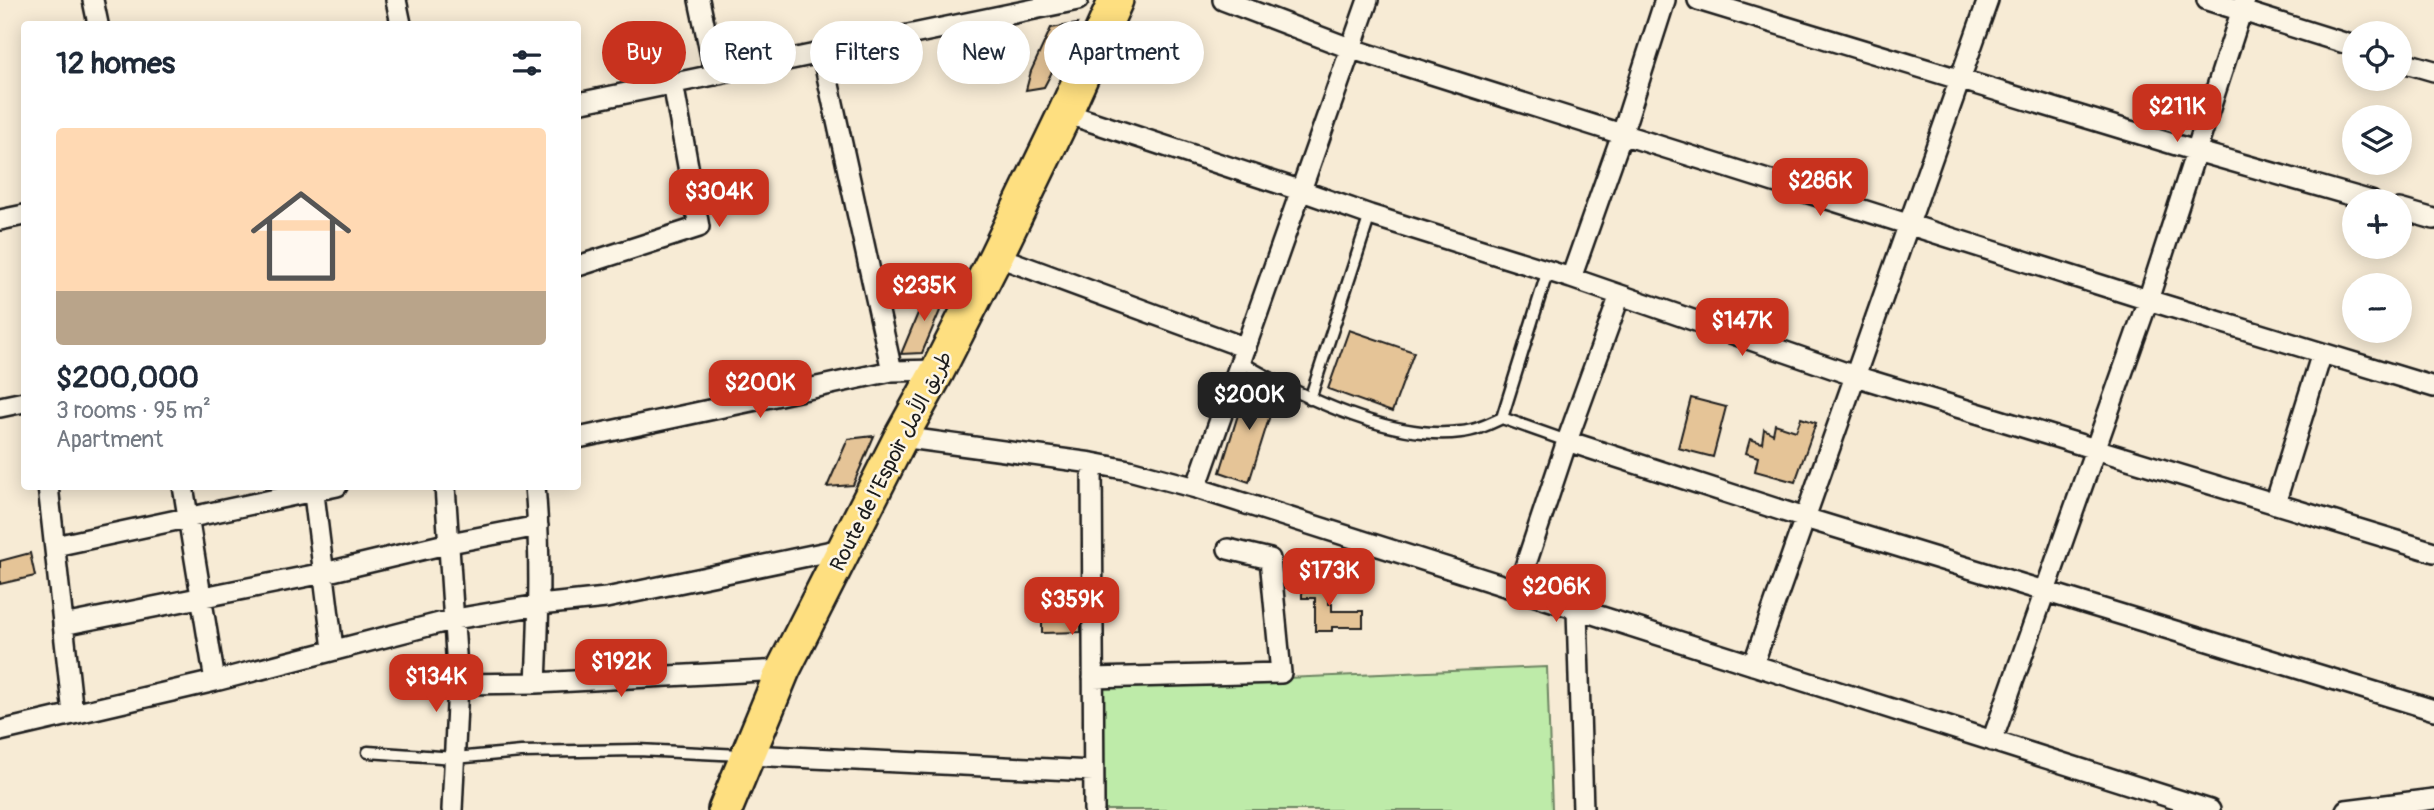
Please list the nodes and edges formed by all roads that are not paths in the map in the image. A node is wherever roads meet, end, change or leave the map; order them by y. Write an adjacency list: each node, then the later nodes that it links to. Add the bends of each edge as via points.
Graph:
1 (93, 0): 13 (street)
2 (396, 0): 14 (street)
3 (699, 0): 15 (street)
4 (1077, 0): 16 (street)
5 (1116, 0): 26 (highway, Route de l’Espoir طريق الأمل)
6 (1223, 0): 18 (street)
7 (1368, 0): 18 (street)
8 (1665, 0): 27 (street)
9 (1698, 0): 21 (street)
10 (1988, 0): 21 (street)
11 (2207, 0): 12 (street)
12 (2243, 6): 17 (street); 28 (street)
13 (97, 21)
14 (400, 21)
15 (703, 21)
16 (923, 32)
17 (2342, 42)
18 (1352, 49): 27 (street); 29 (street)
19 (2412, 65): 20 (street)
20 (2434, 71)
21 (1960, 79): 28 (street); 36 (street)
22 (668, 84): 25 (street)
23 (673, 84): 38 (street, via 699,227)
24 (829, 84): 46 (street)
25 (581, 102)
26 (1065, 113): 29 (street); 37 (highway, Route de l’Espoir طريق الأمل)
27 (1622, 134): 36 (street); 40 (street)
28 (2196, 151): 30 (street); 42 (street)
29 (1302, 191): 32 (street); 44 (street)
30 (2342, 193)
31 (2412, 213): 34 (street)
32 (1370, 215): 39 (street); 49 (lane)
33 (21, 216): 35 (street)
34 (2434, 219)
35 (0, 220)
36 (1908, 224): 42 (street); 47 (street)
37 (996, 256): 44 (street); 45 (highway, Route de l’Espoir طريق الأمل)
38 (581, 266)
39 (1548, 271): 40 (street); 52 (lane)
40 (1570, 278): 41 (street)
41 (1620, 295): 47 (street); 55 (street)
42 (2148, 300): 43 (street); 56 (street)
43 (2322, 353): 48 (street); 65 (street)
44 (1243, 355): 49 (lane); 58 (street)
45 (939, 370): 46 (street); 54 (highway, Route de l’Espoir طريق الأمل)
46 (892, 371): 53 (street)
47 (1855, 376): 56 (street); 67 (street)
48 (2434, 387)
49 (1310, 399): 52 (lane, via 1363,418 1437,433 1480,428)
50 (21, 403): 51 (street)
51 (0, 407)
52 (1502, 418): 55 (lane)
53 (581, 437)
54 (901, 437): 57 (street); 71 (highway, Route de l’Espoir طريق الأمل)
55 (1567, 441): 67 (street); 75 (street)
56 (2096, 451): 65 (street); 76 (street)
57 (1092, 463): 58 (street); 85 (street)
58 (1196, 488): 75 (street)
59 (48, 490): 70 (street)
60 (184, 490): 66 (street)
61 (309, 490): 66 (street)
62 (313, 490): 74 (street)
63 (445, 490): 69 (street)
64 (535, 490): 68 (street)
65 (2275, 504): 73 (street)
66 (189, 518): 70 (street); 77 (street)
67 (1805, 518): 76 (street); 83 (street)
68 (538, 526): 69 (street); 78 (street)
69 (450, 543): 74 (street); 80 (street)
70 (55, 546): 81 (street)
71 (846, 548): 78 (street, via 606,598); 84 (highway, Route de l’Espoir طريق الأمل)
72 (1228, 549): 85 (street, via 1270,559 1281,673)
73 (2434, 552)
74 (324, 573): 77 (street); 82 (street)
75 (1517, 591): 79 (street)
76 (2046, 592): 89 (street); 92 (street)
77 (202, 598): 81 (street); 86 (street)
78 (539, 605): 80 (street); 87 (street)
79 (1577, 610): 83 (street); 101 (street)
80 (455, 619): 82 (street); 88 (street)
81 (63, 625): 90 (street)
82 (333, 649): 86 (street)
83 (1753, 665): 92 (street)
84 (783, 670): 87 (street); 94 (highway, Route de l’Espoir طريق الأمل)
85 (1093, 678): 96 (street)
86 (215, 681): 90 (street)
87 (536, 683): 88 (street)
88 (458, 684): 95 (street)
89 (2434, 710)
90 (73, 714): 91 (street)
91 (0, 731)
92 (1992, 741): 102 (street)
93 (368, 752): 95 (lane)
94 (748, 755): 95 (lane, via 638,750); 96 (street); 99 (highway, Route de l’Espoir طريق الأمل)
95 (455, 758): 98 (street)
96 (1093, 771): 100 (street)
97 (2421, 803): 103 (street)
98 (452, 810)
99 (725, 810)
100 (1094, 810)
101 (1583, 810)
102 (2210, 810)
103 (2346, 810)

